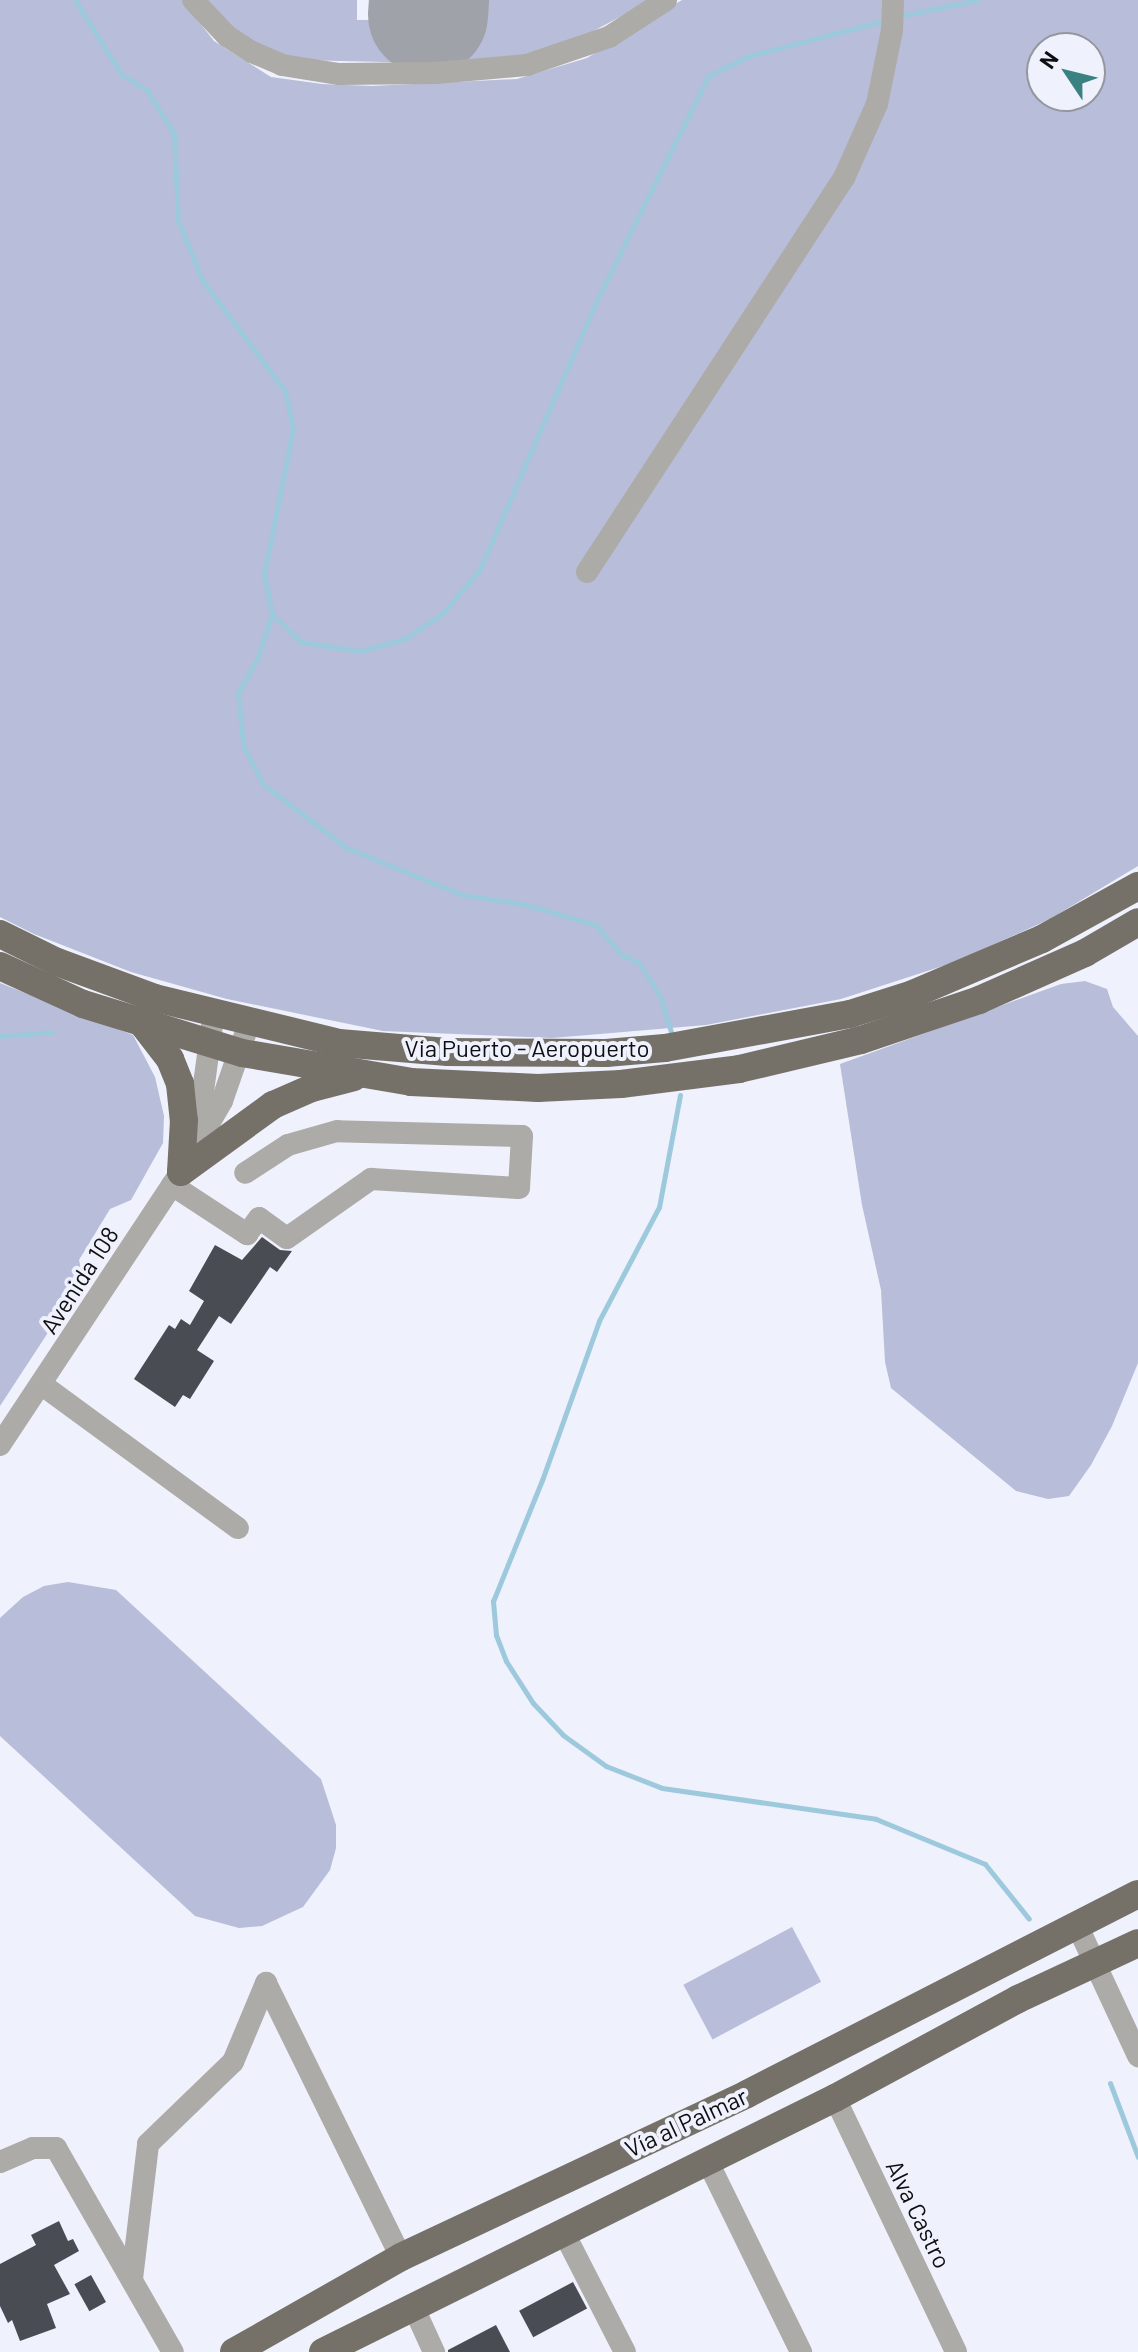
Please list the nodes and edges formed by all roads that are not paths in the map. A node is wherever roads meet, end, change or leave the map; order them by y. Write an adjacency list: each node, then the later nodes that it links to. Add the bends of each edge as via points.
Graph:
1 (193, 0): 2 (street, via 227,36 252,52 282,65 339,74 527,65 609,37)
2 (666, 0)
3 (893, 1): 4 (street, via 877,104 844,178)
4 (587, 572)
5 (1138, 886): 11 (main road, Via Puerto - Aeropuerto, via 1042,939 913,994 850,1014 665,1048 448,1052 339,1043)
6 (1138, 922): 14 (main road, Via Puerto - Aeropuerto, via 1085,953 979,1000 861,1040 739,1069 538,1088 411,1082)
7 (0, 934): 9 (main road, Via Puerto - Aeropuerto, via 57,962)
8 (0, 966): 10 (main road, Via Puerto - Aeropuerto, via 83,1004)
9 (215, 1014): 11 (main road, Via Puerto - Aeropuerto); 12 (street, Avenida 108)
10 (142, 1023): 12 (main road, Via Puerto - Aeropuerto); 17 (main road, via 170,1059 180,1084 184,1120)
11 (249, 1023): 13 (street, Avenida 108)
12 (208, 1043): 13 (main road, Via Puerto - Aeropuerto); 15 (street, Avenida 108)
13 (242, 1053): 14 (main road, Via Puerto - Aeropuerto); 15 (street, Avenida 108, via 222,1101)
14 (361, 1074): 17 (main road, via 273,1105)
15 (196, 1140): 17 (street, Avenida 108)
16 (245, 1173): 17 (street, via 288,1145 337,1131 522,1136 519,1188 371,1179 287,1238 259,1218 247,1234)
17 (176, 1178): 18 (street, Avenida 108)
18 (41, 1384): 19 (street, Avenida 108); 20 (street)
19 (0, 1445)
20 (238, 1528)
21 (1138, 1894): 22 (main road, Vía al Palmar)
22 (1077, 1925): 24 (street); 30 (main road, Vía al Palmar, via 747,2094)
23 (1136, 1946): 24 (main road, Vía al Palmar)
24 (1094, 1963): 25 (street); 26 (main road, Vía al Palmar)
25 (1138, 2056)
26 (835, 2098): 27 (main road, Vía al Palmar); 39 (street, Alva Castro)
27 (707, 2160): 29 (main road, Vía al Palmar); 38 (street)
28 (0, 2162): 31 (street, via 33,2148 56,2148)
29 (563, 2231): 32 (main road, Vía al Palmar); 37 (street)
30 (401, 2257): 31 (street, via 266,1983 233,2062 148,2144); 34 (main road, Vía al Palmar)
31 (132, 2279): 33 (street)
32 (413, 2306): 35 (main road, Vía al Palmar); 36 (street)
33 (173, 2352)
34 (234, 2352)
35 (323, 2352)
36 (434, 2352)
37 (625, 2352)
38 (801, 2352)
39 (956, 2352)

